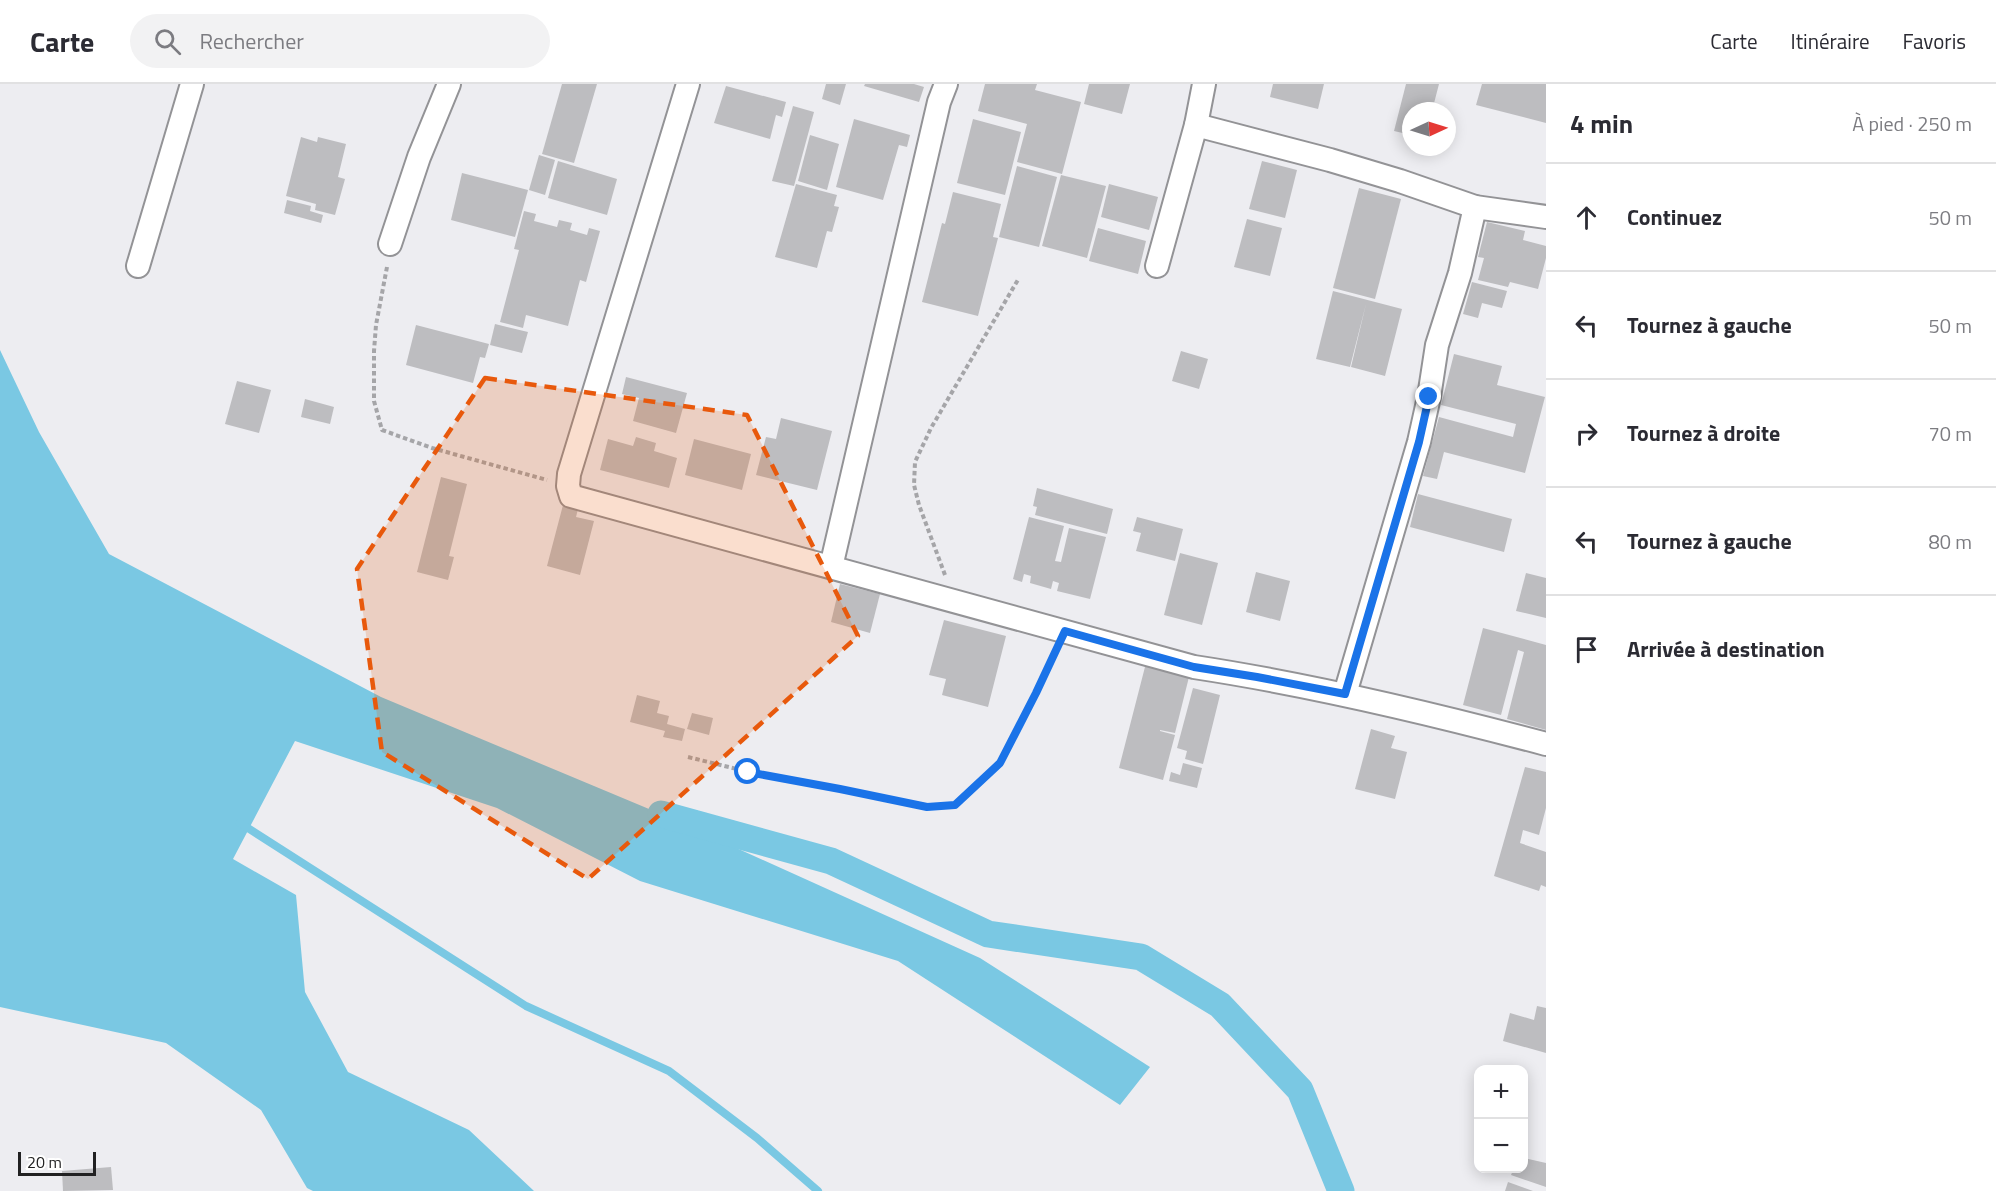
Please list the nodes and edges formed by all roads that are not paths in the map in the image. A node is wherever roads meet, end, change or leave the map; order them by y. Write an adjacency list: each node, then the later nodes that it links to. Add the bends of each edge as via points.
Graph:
1 (192, 84): 10 (street)
2 (449, 84): 9 (street, via 418,158)
3 (688, 84): 12 (street, via 568,486 571,496)
4 (946, 84): 12 (street)
5 (1204, 84): 6 (street)
6 (1196, 126): 7 (street, via 1330,160); 11 (street)
7 (1474, 207): 8 (street); 13 (street, via 1460,273 1437,345 1419,442)
8 (1546, 218)
9 (390, 244)
10 (138, 266)
11 (1157, 266)
12 (831, 567): 13 (street, via 1194,667)
13 (1345, 694): 14 (street)
14 (1546, 744)

